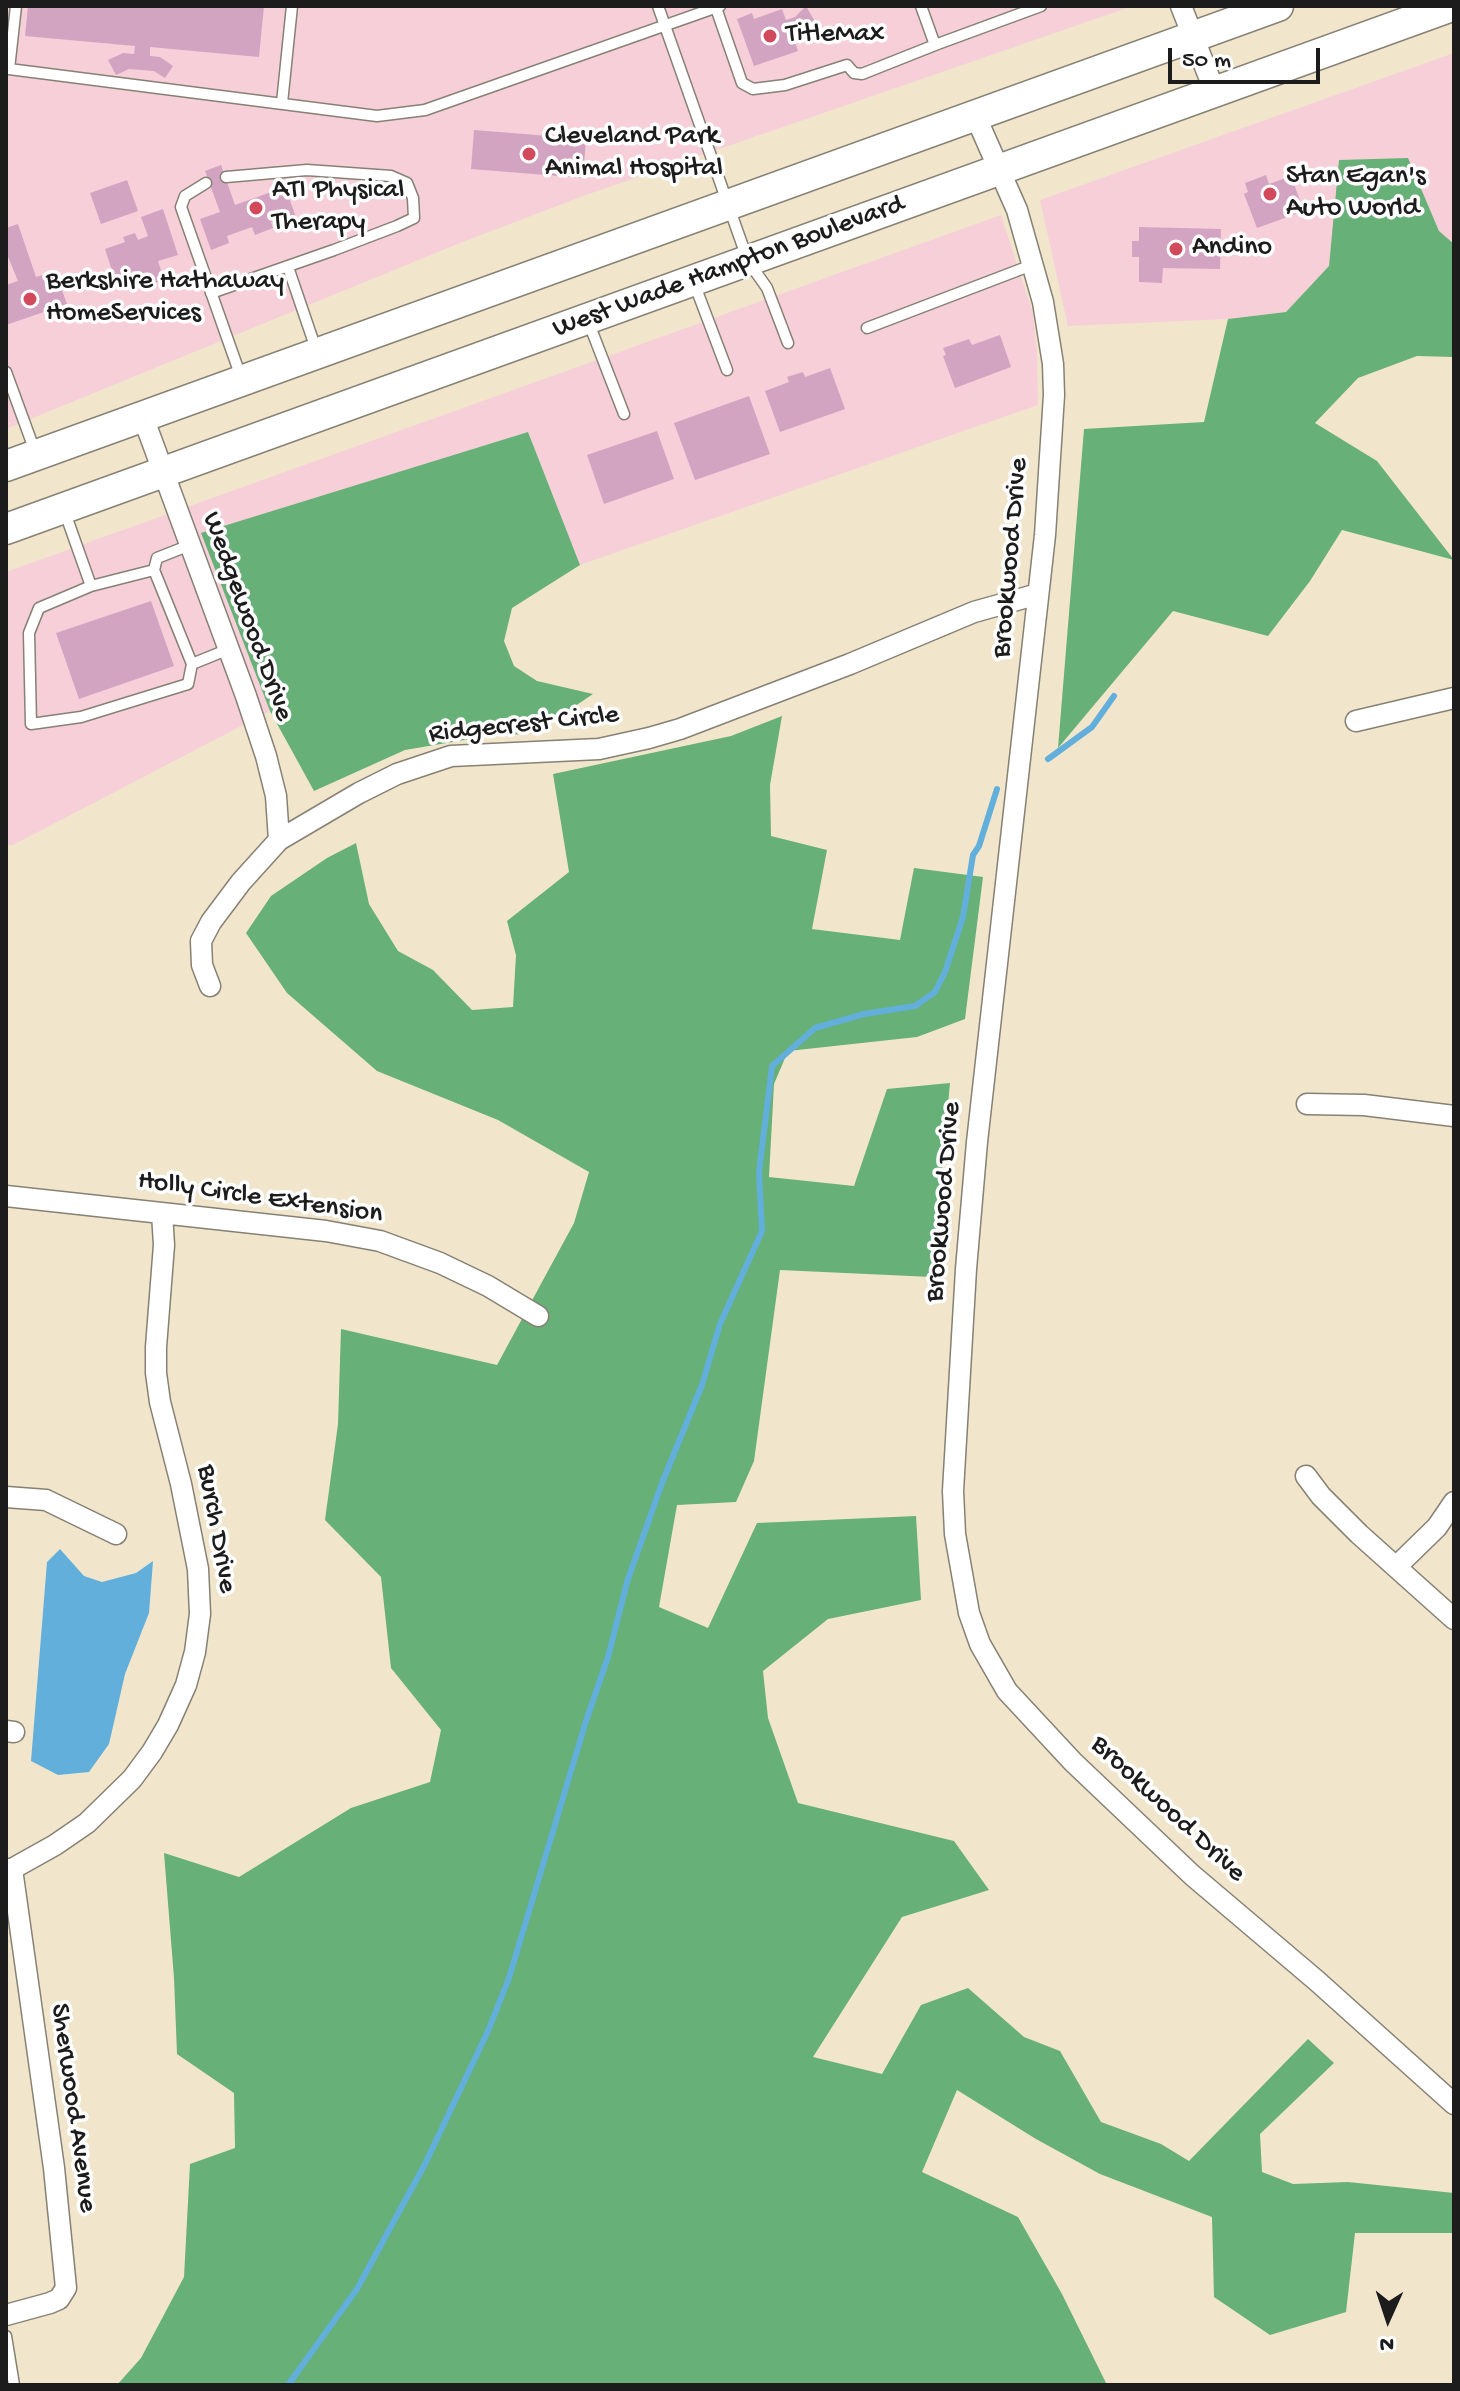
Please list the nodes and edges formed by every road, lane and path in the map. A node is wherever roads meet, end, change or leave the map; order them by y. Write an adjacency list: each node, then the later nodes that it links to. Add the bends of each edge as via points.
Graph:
1 (16, 6): 14 (lane, via 9,69)
2 (292, 6): 14 (lane)
3 (658, 6): 10 (lane)
4 (921, 6): 12 (lane)
5 (1041, 6): 12 (lane)
6 (1181, 6): 11 (street)
7 (1452, 6): 13 (main road, West Wade Hampton Boulevard)
8 (718, 7): 10 (lane); 12 (lane, via 742,83 753,89 785,85 847,65 862,74)
9 (1269, 8): 11 (main road)
10 (665, 26): 14 (lane, via 425,110 377,116); 19 (lane)
11 (1194, 37): 13 (street); 15 (main road)
12 (935, 45)
13 (1215, 92): 16 (main road, West Wade Hampton Boulevard)
14 (282, 103)
15 (975, 115): 16 (street, Brookwood Drive); 19 (main road)
16 (999, 170): 20 (main road, West Wade Hampton Boulevard); 21 (street, Brookwood Drive)
17 (226, 177): 22 (lane, via 307,170 391,176 407,183 414,218)
18 (206, 183): 24 (lane, via 185,196 181,207)
19 (728, 205): 20 (lane); 28 (main road)
20 (748, 261): 23 (main road, West Wade Hampton Boulevard); 27 (lane, via 767,288)
21 (1032, 265): 26 (lane); 42 (street, Brookwood Drive, via 1048,327 1054,395)
22 (288, 267): 24 (lane); 28 (lane)
23 (693, 281): 25 (main road, West Wade Hampton Boulevard); 29 (lane)
24 (211, 293): 31 (lane)
25 (587, 320): 32 (lane); 36 (main road, West Wade Hampton Boulevard)
26 (867, 328)
27 (788, 343)
28 (318, 354): 31 (main road)
29 (727, 370)
30 (6, 372): 34 (lane)
31 (242, 381): 33 (main road)
32 (624, 414)
33 (143, 417): 34 (main road); 36 (street, Wedgewood Drive)
34 (36, 455): 35 (main road)
35 (6, 466)
36 (163, 473): 37 (main road, West Wade Hampton Boulevard); 39 (street, Wedgewood Drive)
37 (64, 509): 38 (main road, West Wade Hampton Boulevard); 41 (lane)
38 (6, 529)
39 (190, 545): 40 (lane, via 157,558); 43 (street, Wedgewood Drive)
40 (154, 570): 41 (lane); 44 (lane)
41 (91, 586): 44 (lane, via 39,608 29,633 31,724 81,717 188,684)
42 (1038, 594): 47 (street, Ridgecrest Circle, via 974,612 649,738 599,749 451,756 427,763 359,793); 61 (street, Brookwood Drive, via 977,1142 959,1377 953,1491 969,1613 1007,1691 1073,1762 1192,1875)
43 (229, 649): 44 (lane); 47 (street, Wedgewood Drive, via 270,770)
44 (192, 664)
45 (1454, 698): 46 (street)
46 (1356, 721)
47 (279, 840): 48 (street, Ridgecrest Circle, via 241,882 201,941)
48 (210, 986)
49 (1307, 1104): 50 (street)
50 (1454, 1116)
51 (6, 1196): 52 (street, Holly Circle Extension)
52 (162, 1213): 53 (street, Holly Circle Extension, via 380,1241 440,1263); 60 (street, Burch Drive, via 156,1373 198,1569 195,1652 168,1725 132,1779 87,1823)
53 (538, 1316)
54 (1306, 1476): 58 (street)
55 (6, 1497): 57 (street, via 46,1500)
56 (1454, 1502): 58 (street)
57 (116, 1534)
58 (1396, 1567): 59 (street)
59 (1454, 1619)
60 (9, 1869): 62 (street, Sherwood Avenue, via 54,2168 66,2288 59,2299)
61 (1454, 2104)
62 (6, 2315)
63 (6, 2336): 64 (lane)
64 (14, 2385)

